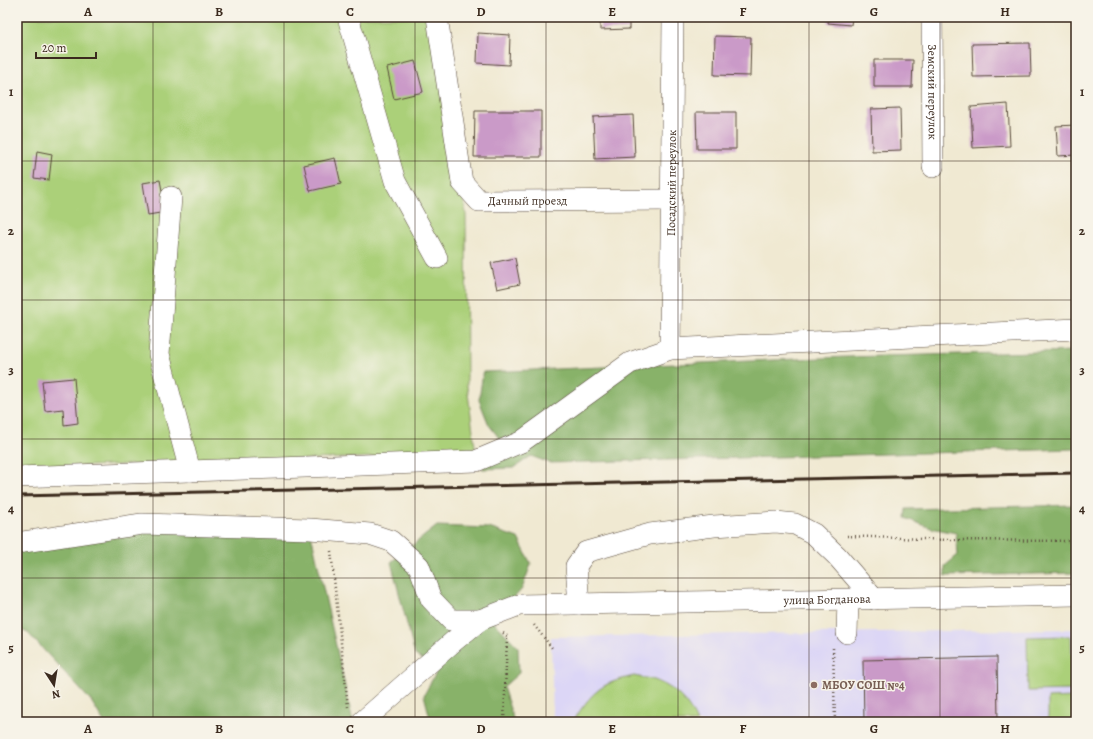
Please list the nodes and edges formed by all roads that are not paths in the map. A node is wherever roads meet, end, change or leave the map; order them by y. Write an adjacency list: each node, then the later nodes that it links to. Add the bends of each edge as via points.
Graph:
1 (348, 17): 8 (street, via 395,181)
2 (674, 17): 7 (street, Посадский переулок)
3 (932, 17): 5 (street, Земский переулок)
4 (437, 18): 7 (street, Дачный проезд, via 462,182 479,201)
5 (933, 167)
6 (171, 197): 11 (street, via 160,354)
7 (672, 200): 10 (street, Посадский переулок)
8 (437, 258)
9 (1076, 329): 10 (street)
10 (670, 349): 11 (street, via 630,363 521,442 476,461)
11 (190, 471): 12 (street)
12 (17, 477)
13 (17, 543): 18 (street, via 142,524 310,528 370,534 392,541 419,566 431,599 452,620)
14 (1076, 595): 15 (street, улица Богданова)
15 (874, 599): 16 (street, улица Богданова); 17 (street, via 814,534 795,524 776,522 650,534 586,552 576,566)
16 (848, 600): 17 (street, улица Богданова); 19 (street)
17 (579, 604): 18 (street, улица Богданова, via 519,605)
18 (480, 620): 20 (street)
19 (840, 637)
20 (355, 718)

